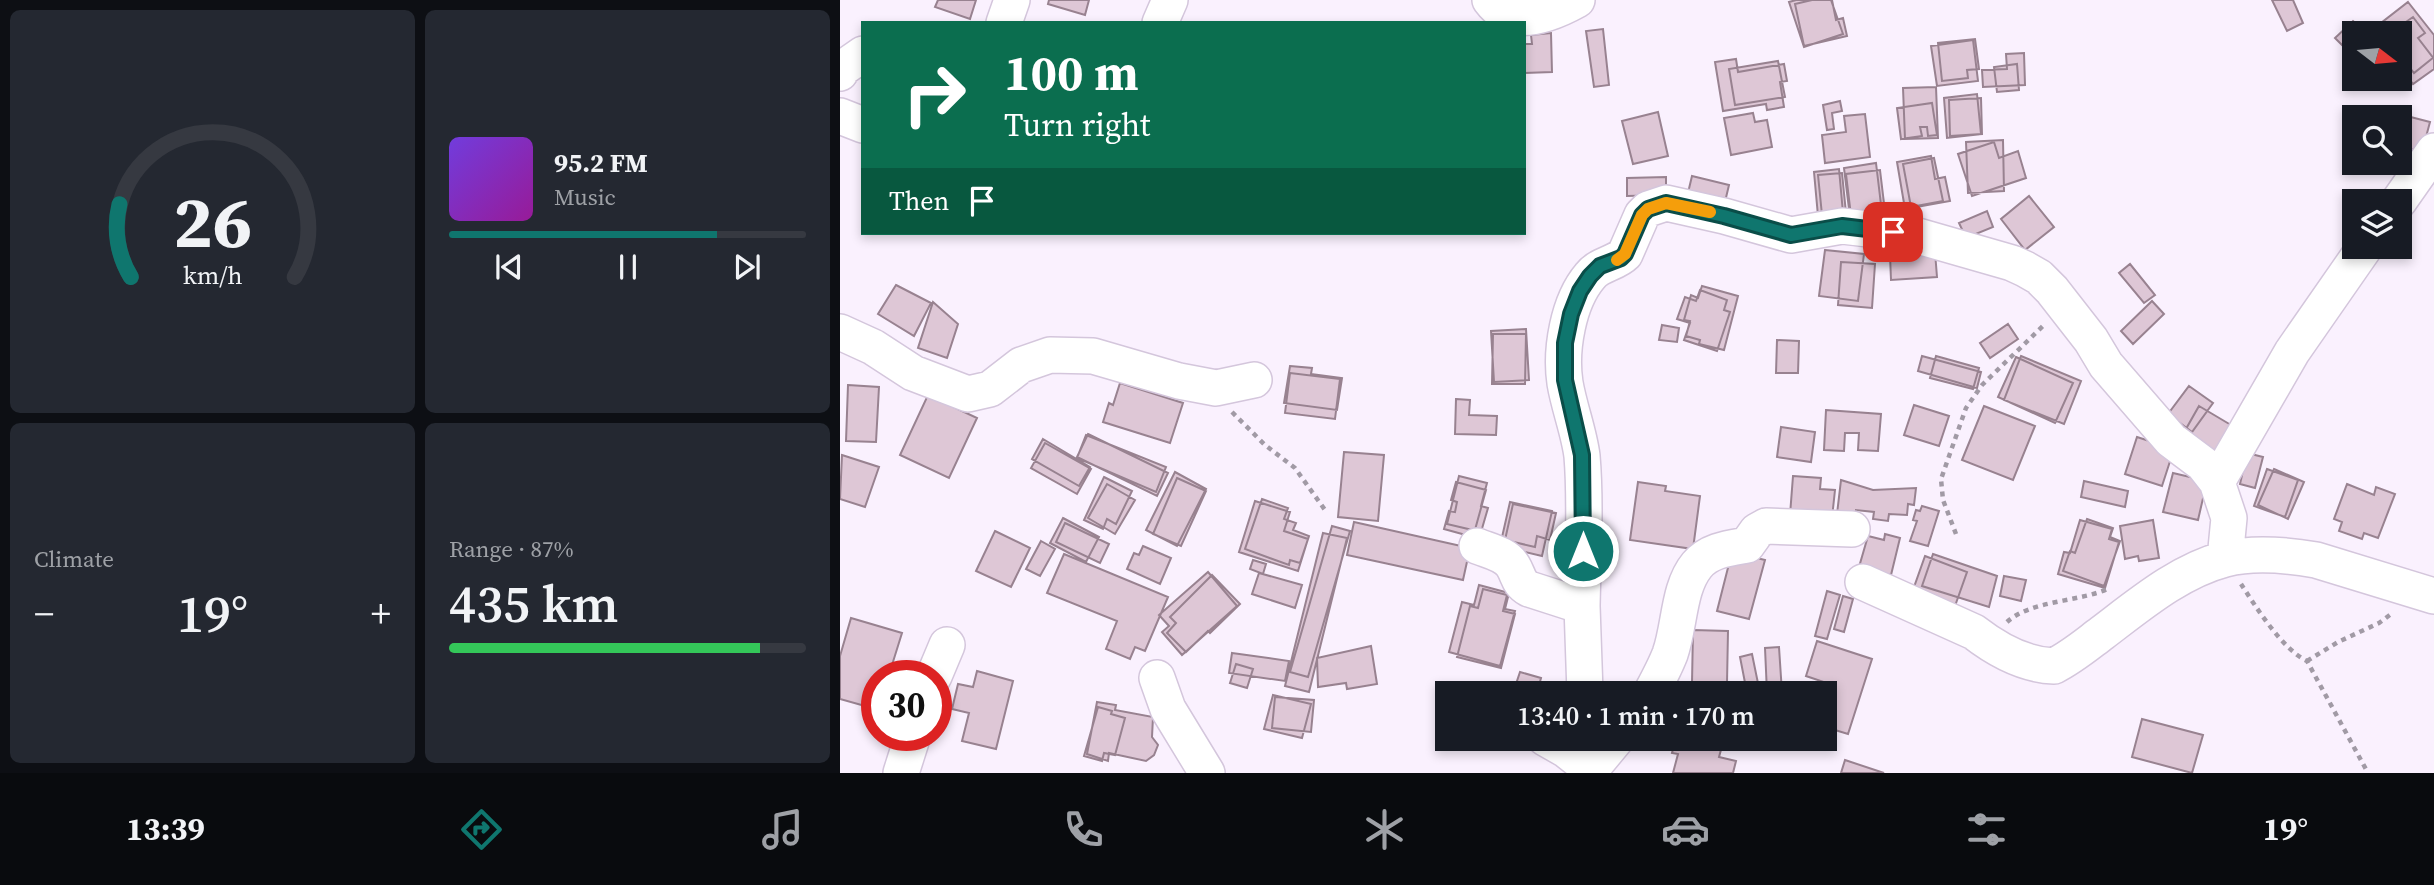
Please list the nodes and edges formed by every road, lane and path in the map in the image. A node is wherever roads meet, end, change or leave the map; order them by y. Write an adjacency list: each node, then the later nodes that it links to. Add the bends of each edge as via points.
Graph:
1 (1012, 0): 5 (street)
2 (1170, 0): 6 (street)
3 (1490, 0): 4 (street, via 1501,12 1526,18 1549,14)
4 (1577, 0)
5 (1005, 21)
6 (1161, 21)
7 (861, 55): 8 (street)
8 (840, 73)
9 (840, 116): 10 (street)
10 (861, 124)
11 (2434, 151): 12 (street)
12 (2407, 189)
13 (2357, 259): 18 (street, via 2292,352)
14 (2064, 307): 18 (street, via 2161,429); 21 (path, via 1982,385 1966,408 1941,479 1943,500); 27 (street, via 2039,277 2012,263 1911,234 1842,226 1791,235 1666,203 1648,209 1625,254 1600,266 1580,291 1565,343 1565,380 1582,455)
15 (840, 332): 17 (street, via 913,373 968,394 990,388 1021,365 1051,355 1093,356)
16 (1254, 380): 17 (street)
17 (1216, 388): 19 (path, via 1237,419 1295,468)
18 (2217, 482): 23 (street, via 2229,518)
19 (1325, 510)
20 (1852, 529): 32 (street, via 1766,526 1747,545 1712,553 1690,578 1670,653)
21 (1956, 534)
22 (1477, 546): 27 (street, via 1508,560 1521,585)
23 (2225, 559): 26 (street, via 2257,555 2316,559); 28 (street, via 2179,578 2054,666 2026,661); 29 (path, via 2280,637)
24 (1863, 582): 28 (street)
25 (2117, 584): 28 (path, via 2013,616)
26 (2427, 594): 29 (path)
27 (1582, 606): 31 (street)
28 (1985, 641)
29 (2307, 661): 38 (path)
30 (1157, 678): 37 (street, via 1168,709)
31 (1585, 681)
32 (1656, 681)
33 (908, 751): 36 (street)
34 (1568, 751): 35 (street)
35 (1588, 760)
36 (901, 773)
37 (1208, 773)
38 (2368, 773)

